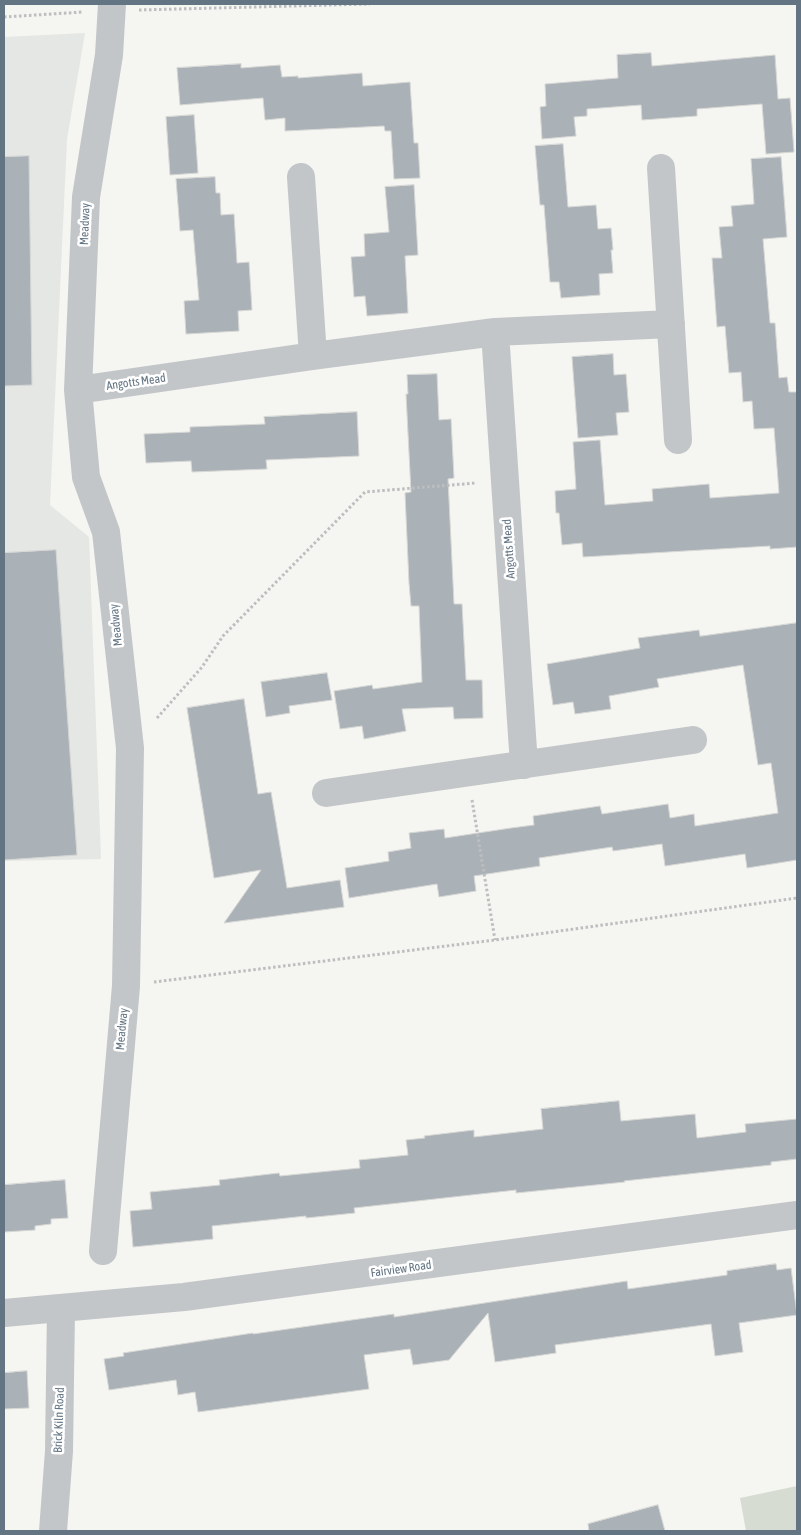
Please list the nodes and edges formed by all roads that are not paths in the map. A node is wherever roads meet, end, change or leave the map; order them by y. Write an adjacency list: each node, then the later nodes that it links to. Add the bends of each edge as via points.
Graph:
1 (113, 7): 7 (street, Meadway, via 109,55 86,197)
2 (660, 168): 4 (street)
3 (301, 177): 6 (street)
4 (671, 324): 5 (street, Angotts Mead); 8 (street)
5 (496, 332): 6 (street, Angotts Mead); 10 (street, Angotts Mead)
6 (313, 356): 7 (street, Angotts Mead)
7 (78, 390): 13 (street, Meadway, via 86,477 106,532 130,748 126,986)
8 (678, 440)
9 (693, 740): 10 (street)
10 (524, 765): 11 (street)
11 (326, 793)
12 (797, 1216): 14 (street, Fairview Road, via 192,1296)
13 (103, 1251)
14 (61, 1309): 15 (street, Fairview Road); 16 (street, Brick Kiln Road, via 59,1451)
15 (4, 1313)
16 (53, 1531)

